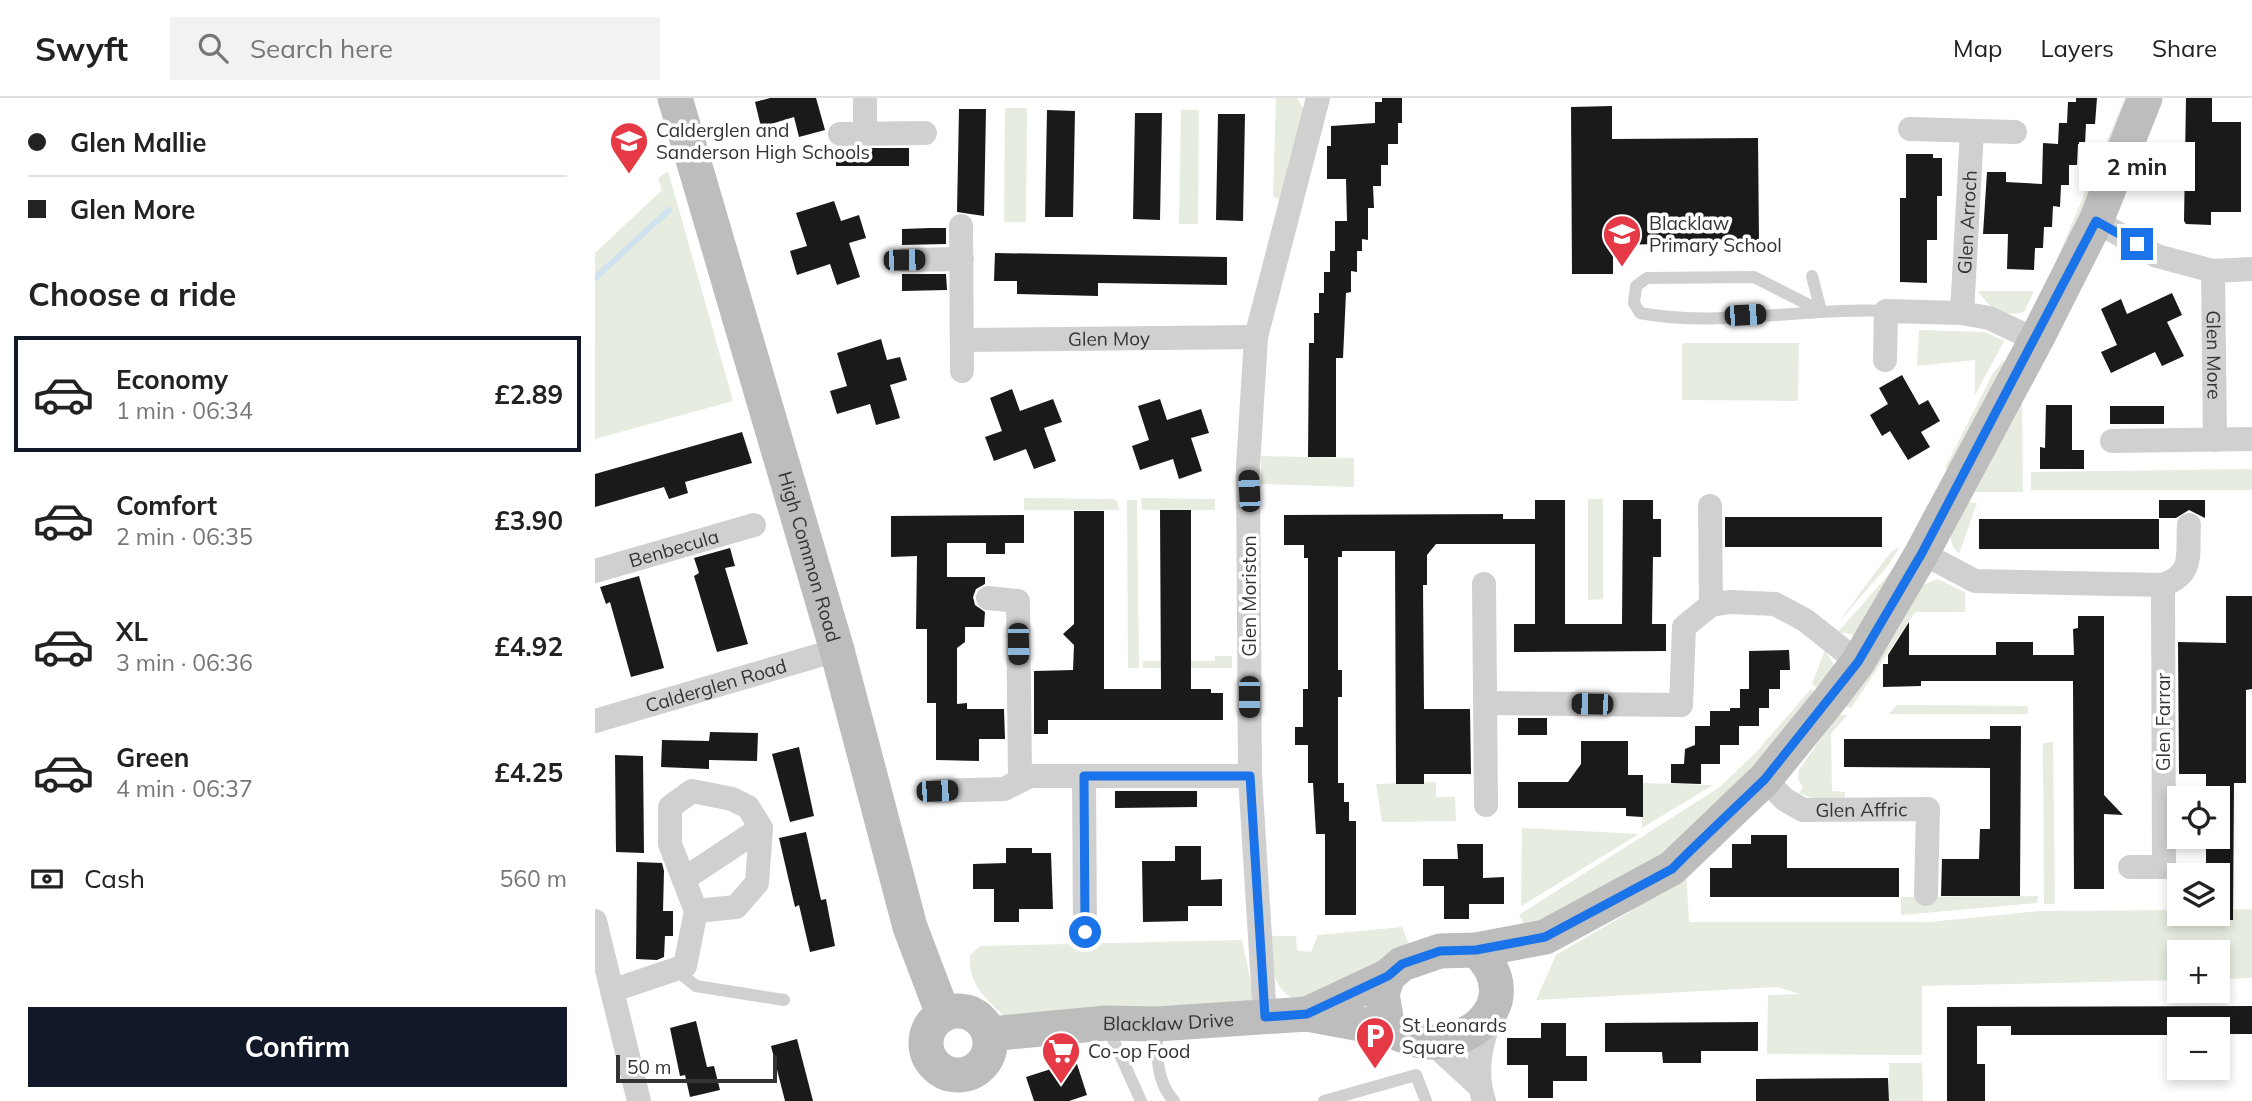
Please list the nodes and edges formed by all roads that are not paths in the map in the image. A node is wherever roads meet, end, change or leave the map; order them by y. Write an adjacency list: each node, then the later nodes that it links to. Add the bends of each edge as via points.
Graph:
1 (675, 98): 36 (street, High Common Road)
2 (865, 98): 8 (street, via 853,133)
3 (1318, 98): 19 (street, Glen Moriston)
4 (2145, 98): 9 (street)
5 (1910, 129): 6 (street)
6 (1972, 131): 7 (street); 18 (street, Glen Arroch)
7 (2015, 132)
8 (925, 133)
9 (2096, 221): 14 (street, via 2157,256); 21 (street)
10 (961, 226): 11 (street)
11 (962, 259): 12 (street); 20 (street)
12 (904, 260)
13 (2252, 268): 14 (street)
14 (2213, 271): 25 (street, Glen More)
15 (1812, 276): 16 (lane)
16 (1821, 311): 16 (lane, via 1669,319 1640,313 1634,303 1636,286 1647,278 1754,277); 17 (lane)
17 (1886, 311): 18 (street); 22 (street)
18 (1962, 313): 21 (street, via 1989,318)
19 (1256, 337): 20 (street, Glen Moy); 41 (street, Glen Moriston, via 1248,466)
20 (962, 340): 23 (street)
21 (2036, 340): 30 (street)
22 (1885, 360)
23 (962, 372)
24 (2252, 439): 25 (street)
25 (2215, 440): 26 (street)
26 (2112, 441)
27 (1710, 506): 35 (street)
28 (754, 525): 31 (street, Benbecula)
29 (2189, 525): 33 (street, via 2187,567 2180,579)
30 (1922, 553): 33 (street, via 1975,581); 37 (street)
31 (595, 571)
32 (1484, 584): 38 (street)
33 (2163, 585): 47 (street, Glen Farrar, via 2164,867)
34 (988, 598): 42 (street, via 1017,601)
35 (1711, 605): 37 (street, via 1775,604 1805,620); 38 (street, via 1684,627 1681,705)
36 (837, 650): 39 (street, Calderglen Road); 60 (street, High Common Road, via 910,927)
37 (1858, 662): 43 (street)
38 (1487, 703): 45 (street)
39 (595, 721)
40 (1084, 776): 41 (street); 42 (street); 52 (street)
41 (1250, 776): 62 (street, Glen Moriston)
42 (1020, 778): 44 (street, via 1004,789)
43 (1765, 779): 49 (street, Glen Affric, via 1803,810 1928,809); 53 (street, via 1672,869)
44 (937, 791)
45 (1486, 805)
46 (761, 828): 48 (street); 48 (street, via 748,807 692,791 670,807 670,844); 50 (street, via 757,883 736,907)
47 (2130, 867)
48 (684, 879): 50 (street)
49 (1926, 894)
50 (696, 911): 55 (street, via 685,967)
51 (595, 921): 57 (street)
52 (1085, 932)
53 (1545, 937): 54 (street); 58 (street)
54 (1476, 950): 56 (street, via 1440,951 1402,964); 58 (street, via 1496,976)
55 (675, 970): 57 (street); 59 (lane, via 697,986)
56 (1388, 976): 61 (street, Blacklaw Drive); 65 (street, via 1382,1010)
57 (614, 990): 70 (street)
58 (1497, 999): 67 (street, via 1479,1022 1461,1034); 69 (street, via 1480,1046)
59 (785, 1000)
60 (943, 1014): 66 (street, via 971,1013); 68 (street, via 929,1028 926,1048 935,1066)
61 (1307, 1014): 62 (street, Blacklaw Drive); 65 (street, Blacklaw Drive)
62 (1265, 1017): 64 (street, Blacklaw Drive)
63 (1106, 1023): 64 (street, Blacklaw Drive); 66 (street, Blacklaw Drive); 71 (lane)
64 (1157, 1024): 72 (lane, via 1157,1060)
65 (1388, 1029): 67 (street)
66 (989, 1034): 68 (street, via 990,1045)
67 (1431, 1042): 69 (street)
68 (968, 1088)
69 (1481, 1093)
70 (639, 1101)
71 (1141, 1101)
72 (1174, 1101)
73 (1324, 1101): 74 (lane, via 1416,1074)
74 (1426, 1101)

